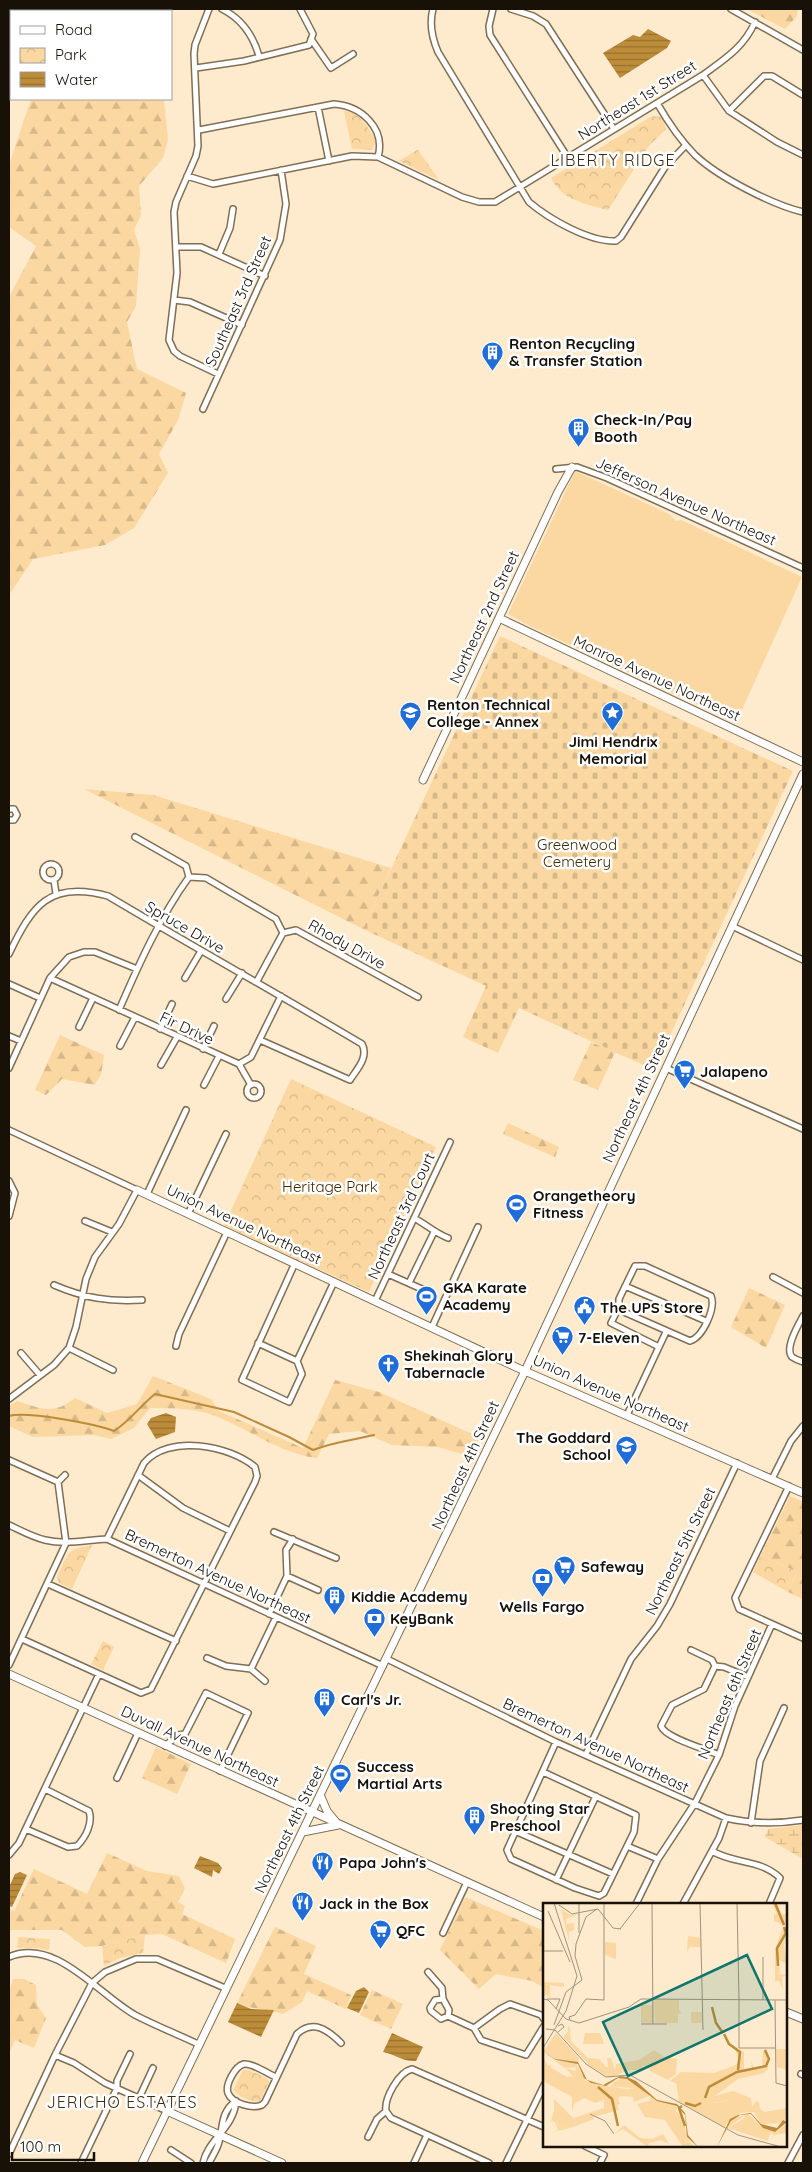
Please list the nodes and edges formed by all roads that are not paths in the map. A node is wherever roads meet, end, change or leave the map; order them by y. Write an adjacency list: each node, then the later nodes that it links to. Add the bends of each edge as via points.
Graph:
1 (209, 9): 13 (street, via 195,45)
2 (222, 9): 12 (street, via 242,22)
3 (300, 9): 9 (street, via 311,28)
4 (433, 9): 28 (street, via 431,28 438,52)
5 (493, 9): 24 (street, via 488,26 490,34)
6 (511, 9): 20 (street, via 546,24)
7 (731, 9): 8 (street)
8 (755, 22): 10 (street); 14 (street, Northeast 1st Street, via 736,51)
9 (311, 39): 11 (street, via 331,68); 12 (street, via 301,48)
10 (803, 50)
11 (352, 54)
12 (259, 56): 13 (street)
13 (196, 68): 19 (street)
14 (704, 75): 16 (street, Northeast 1st Street); 18 (street)
15 (803, 95): 18 (street, via 772,76 764,76)
16 (657, 103): 20 (street, Northeast 1st Street); 21 (street)
17 (318, 107): 19 (street); 23 (street, via 344,104 368,119 381,143); 25 (street)
18 (729, 112): 22 (street)
19 (199, 130): 27 (street, via 196,156)
20 (614, 130): 24 (street, Northeast 1st Street)
21 (686, 145): 28 (street, via 665,167 621,237 611,241 549,218 530,202); 30 (street, via 697,157 765,200)
22 (803, 155)
23 (378, 157): 25 (street, via 352,156); 28 (street, Northeast 1st Street, via 479,202 495,202)
24 (568, 158): 28 (street, Northeast 1st Street)
25 (329, 161): 26 (street)
26 (281, 170): 27 (street, via 214,184); 33 (street, Southeast 3rd Street, via 285,220)
27 (187, 176): 31 (street, via 176,202)
28 (520, 188)
29 (233, 209): 32 (street, via 230,228)
30 (803, 212)
31 (176, 247): 32 (street, via 201,247); 34 (street)
32 (219, 254): 33 (street)
33 (265, 276): 35 (street, Southeast 3rd Street)
34 (174, 300): 35 (street, via 190,302); 36 (street, via 169,340 174,351)
35 (242, 325): 36 (street, Southeast 3rd Street)
36 (218, 374): 37 (street, Southeast 3rd Street)
37 (203, 409)
38 (572, 466): 39 (street, Jefferson Avenue Northeast); 40 (street, Jefferson Avenue Northeast, via 607,478); 41 (street, Northeast 2nd Street)
39 (556, 468)
40 (803, 568)
41 (499, 618): 42 (street, Monroe Avenue Northeast); 44 (street, Northeast 2nd Street)
42 (803, 762)
43 (803, 774): 51 (street, Northeast 4th Street)
44 (423, 780)
45 (9, 809): 46 (street, via 14,809 17,815 14,820)
46 (9, 820)
47 (135, 837): 48 (street, via 186,866)
48 (190, 877): 52 (street); 53 (street, via 206,878 276,919)
49 (54, 880): 50 (street)
50 (56, 894): 52 (street, Spruce Drive, via 92,892 108,896); 55 (street, via 39,904 26,919)
51 (732, 926): 56 (street); 84 (street, Northeast 4th Street)
52 (159, 927): 54 (street, Spruce Drive); 57 (street)
53 (283, 933): 61 (street); 64 (street, Rhody Drive, via 296,930)
54 (201, 951): 58 (street, Spruce Drive); 60 (street)
55 (9, 954)
56 (803, 960)
57 (137, 969): 59 (street, via 112,957 84,952 69,957); 69 (street)
58 (242, 973): 61 (street, Spruce Drive); 67 (street)
59 (50, 978): 65 (street); 66 (street, Fir Drive)
60 (185, 978)
61 (256, 981): 63 (street, Spruce Drive)
62 (9, 984): 65 (street)
63 (281, 996): 76 (street); 76 (street, Spruce Drive, via 362,1044 366,1050 364,1057 350,1080)
64 (418, 997)
65 (40, 998): 77 (street)
66 (93, 998): 69 (street, Fir Drive); 72 (street)
67 (226, 999)
68 (172, 1004): 73 (street)
69 (119, 1010): 70 (street, Fir Drive)
70 (135, 1017): 73 (street, Fir Drive); 78 (street)
71 (214, 1026): 79 (street)
72 (79, 1027)
73 (160, 1029): 75 (street, Fir Drive)
74 (9, 1036): 77 (street)
75 (177, 1037): 79 (street, Fir Drive); 81 (street)
76 (260, 1040): 82 (street, via 251,1057)
77 (21, 1041): 83 (street)
78 (120, 1046)
79 (203, 1049): 80 (street, Fir Drive)
80 (219, 1056): 82 (street, Fir Drive); 85 (street)
81 (161, 1064)
82 (240, 1064): 86 (street)
83 (9, 1068)
84 (666, 1068): 88 (street); 129 (street, Northeast 4th Street)
85 (204, 1085)
86 (251, 1085)
87 (186, 1110): 94 (street)
88 (803, 1129)
89 (9, 1130): 93 (street)
90 (226, 1134): 95 (street)
91 (450, 1142): 97 (street, Northeast 3rd Court)
92 (9, 1181): 96 (street, via 15,1193)
93 (137, 1190): 94 (street, Union Avenue Northeast); 100 (street)
94 (147, 1194): 95 (street, Union Avenue Northeast)
95 (188, 1214): 101 (street, Union Avenue Northeast)
96 (9, 1216)
97 (414, 1218): 102 (street); 105 (street, Northeast 3rd Court)
98 (85, 1221): 100 (street)
99 (478, 1227): 119 (street)
100 (112, 1232): 113 (street, via 95,1258)
101 (227, 1232): 104 (street, Union Avenue Northeast); 122 (street)
102 (434, 1232): 103 (street); 108 (street)
103 (448, 1238)
104 (295, 1263): 107 (street, Union Avenue Northeast); 121 (street)
105 (388, 1274): 108 (street); 115 (street, Northeast 3rd Court)
106 (773, 1277): 112 (street)
107 (334, 1282): 115 (street, Union Avenue Northeast); 126 (street)
108 (409, 1283): 111 (street)
109 (54, 1285): 113 (street)
110 (624, 1286): 116 (street); 118 (street); 118 (street, via 632,1269 645,1266 708,1294 712,1307)
111 (424, 1290)
112 (803, 1293)
113 (82, 1297): 114 (street); 124 (street)
114 (142, 1300)
115 (375, 1301): 119 (street, Union Avenue Northeast)
116 (619, 1307): 120 (street); 123 (street, via 611,1320 613,1326)
117 (803, 1316): 127 (street, via 790,1346 792,1357)
118 (706, 1321): 120 (street, via 700,1335 693,1340)
119 (432, 1328): 129 (street, Union Avenue Northeast)
120 (666, 1332): 123 (street)
121 (258, 1343): 126 (street); 126 (street, via 242,1380 289,1402 302,1374)
122 (176, 1346)
123 (659, 1347): 132 (street)
124 (69, 1348): 128 (street); 130 (street)
125 (21, 1352): 130 (street)
126 (297, 1361)
127 (803, 1362)
128 (113, 1370)
129 (525, 1371): 132 (street, Union Avenue Northeast); 161 (street, Northeast 4th Street)
130 (40, 1375): 131 (street)
131 (9, 1399)
132 (627, 1415): 135 (street, Union Avenue Northeast)
133 (803, 1426): 138 (street, via 791,1441)
134 (9, 1460): 139 (street)
135 (737, 1463): 138 (street, Union Avenue Northeast); 174 (street, Northeast 5th Street, via 670,1604 657,1626 630,1658)
136 (65, 1475): 139 (street)
137 (138, 1475): 143 (street, via 183,1508); 143 (street, via 144,1463 156,1452 176,1445 215,1448 253,1464 257,1471 255,1482); 145 (street)
138 (772, 1479): 140 (street, Union Avenue Northeast)
139 (58, 1482): 147 (street)
140 (788, 1486): 141 (street, Union Avenue Northeast); 155 (street, via 735,1595 739,1609)
141 (803, 1493)
142 (9, 1527): 147 (street, Bremerton Avenue Northeast, via 40,1539)
143 (230, 1530): 151 (street)
144 (274, 1532): 146 (street)
145 (107, 1539): 147 (street, Bremerton Avenue Northeast); 151 (street, Bremerton Avenue Northeast)
146 (293, 1539): 148 (street); 149 (street, via 286,1550)
147 (66, 1543): 150 (street)
148 (336, 1558)
149 (287, 1576): 152 (street); 153 (street)
150 (48, 1584): 157 (street); 158 (street)
151 (204, 1585): 153 (street, Bremerton Avenue Northeast); 158 (street)
152 (318, 1590)
153 (269, 1614): 154 (street, Bremerton Avenue Northeast)
154 (276, 1618): 161 (street, Bremerton Avenue Northeast); 164 (street)
155 (772, 1624): 156 (street); 167 (street, Northeast 6th Street)
156 (803, 1638)
157 (22, 1639): 162 (street); 166 (street)
158 (176, 1641): 166 (street, via 154,1685 146,1692 141,1693)
159 (691, 1650): 163 (street, via 712,1660)
160 (207, 1658): 164 (street, via 226,1666)
161 (385, 1663): 172 (street, Bremerton Avenue Northeast); 181 (street, Northeast 4th Street)
162 (9, 1665)
163 (715, 1666): 167 (street, via 724,1666); 175 (street, via 704,1689 672,1705 661,1726 675,1738)
164 (251, 1669): 168 (street)
165 (9, 1674): 169 (street, Duvall Avenue Northeast)
166 (99, 1674): 169 (street)
167 (748, 1677): 175 (street, Northeast 6th Street)
168 (265, 1681)
169 (85, 1708): 171 (street, Duvall Avenue Northeast); 179 (street)
170 (784, 1708): 186 (street, via 760,1761)
171 (138, 1733): 173 (street, Duvall Avenue Northeast); 178 (street)
172 (556, 1742): 174 (street, Bremerton Avenue Northeast); 177 (street)
173 (166, 1746): 176 (street, Duvall Avenue Northeast); 176 (street, via 178,1735 185,1734 206,1693 248,1713)
174 (586, 1754): 182 (street, Bremerton Avenue Northeast)
175 (719, 1755): 182 (street, Northeast 6th Street)
176 (220, 1771): 183 (street, Duvall Avenue Northeast)
177 (543, 1772): 180 (street); 190 (street)
178 (118, 1778)
179 (46, 1789): 188 (street); 188 (street, via 87,1809 90,1824 81,1842 74,1847)
180 (596, 1796): 191 (street, via 636,1816 636,1825); 194 (street)
181 (320, 1797): 183 (street, Northeast 4th Street); 187 (street)
182 (696, 1804): 184 (street, Bremerton Avenue Northeast); 195 (street, Northeast 6th Street)
183 (313, 1813): 187 (street, Duvall Avenue Northeast); 189 (street, Northeast 4th Street)
184 (726, 1818): 186 (street, Bremerton Avenue Northeast); 192 (street)
185 (803, 1820): 186 (street, Bremerton Avenue Northeast)
186 (751, 1823)
187 (338, 1824): 189 (street); 198 (street, Duvall Avenue Northeast)
188 (26, 1829): 193 (street)
189 (303, 1832): 207 (street, Northeast 4th Street)
190 (515, 1832): 194 (street); 197 (street, via 506,1850 507,1855)
191 (626, 1846): 195 (street); 196 (street)
192 (712, 1850): 200 (street); 201 (street, via 723,1857 751,1862 780,1878)
193 (10, 1854)
194 (568, 1854): 196 (street); 197 (street)
195 (658, 1859): 199 (street, Northeast 6th Street)
196 (613, 1874): 197 (street, via 604,1893 599,1896)
197 (556, 1880)
198 (467, 1882): 202 (street, Duvall Avenue Northeast); 203 (street)
199 (636, 1903)
200 (683, 1903)
201 (768, 1903)
202 (543, 1917)
203 (443, 1933)
204 (9, 1957): 206 (street, via 29,1952 56,1959)
205 (428, 1972): 208 (street, via 442,1988)
206 (92, 1983): 207 (street, via 122,1963 146,1958 171,1964); 216 (street, via 136,2015); 218 (street)
207 (225, 1988): 216 (street, Northeast 4th Street)
208 (443, 1999): 210 (street, via 449,2010); 210 (street, via 435,2000 431,2012 441,2019)
209 (787, 2012): 212 (street)
210 (448, 2016): 213 (street)
211 (543, 2018): 213 (street, via 510,2004)
212 (803, 2019)
213 (474, 2028): 214 (street, via 481,2040 526,2055)
214 (543, 2028)
215 (341, 2043): 220 (street, via 317,2026 303,2028)
216 (198, 2044): 225 (street, Northeast 4th Street)
217 (130, 2054): 222 (street)
218 (55, 2055): 222 (street); 235 (street)
219 (153, 2068): 223 (street)
220 (276, 2078): 224 (street, via 262,2105 254,2108); 224 (street, via 249,2065 241,2065 228,2090)
221 (543, 2087): 227 (street)
222 (117, 2088): 223 (street); 236 (street)
223 (139, 2098): 225 (street)
224 (236, 2101): 229 (street, via 236,2109)
225 (166, 2111): 229 (street); 237 (street, Northeast 4th Street)
226 (386, 2111): 227 (street, via 387,2102 406,2070 412,2069); 230 (street, via 391,2118); 232 (street, via 377,2119)
227 (527, 2119): 228 (street); 244 (street)
228 (543, 2127)
229 (220, 2135): 239 (street, via 213,2140); 240 (street); 241 (street)
230 (427, 2135): 242 (street); 243 (street)
231 (803, 2135): 246 (street)
232 (368, 2137)
233 (587, 2147): 245 (street, via 604,2155)
234 (171, 2150): 238 (street)
235 (9, 2154)
236 (81, 2163)
237 (142, 2163)
238 (190, 2163)
239 (203, 2163)
240 (209, 2163)
241 (282, 2163)
242 (414, 2163)
243 (489, 2163)
244 (506, 2163)
245 (600, 2163)
246 (788, 2163)

